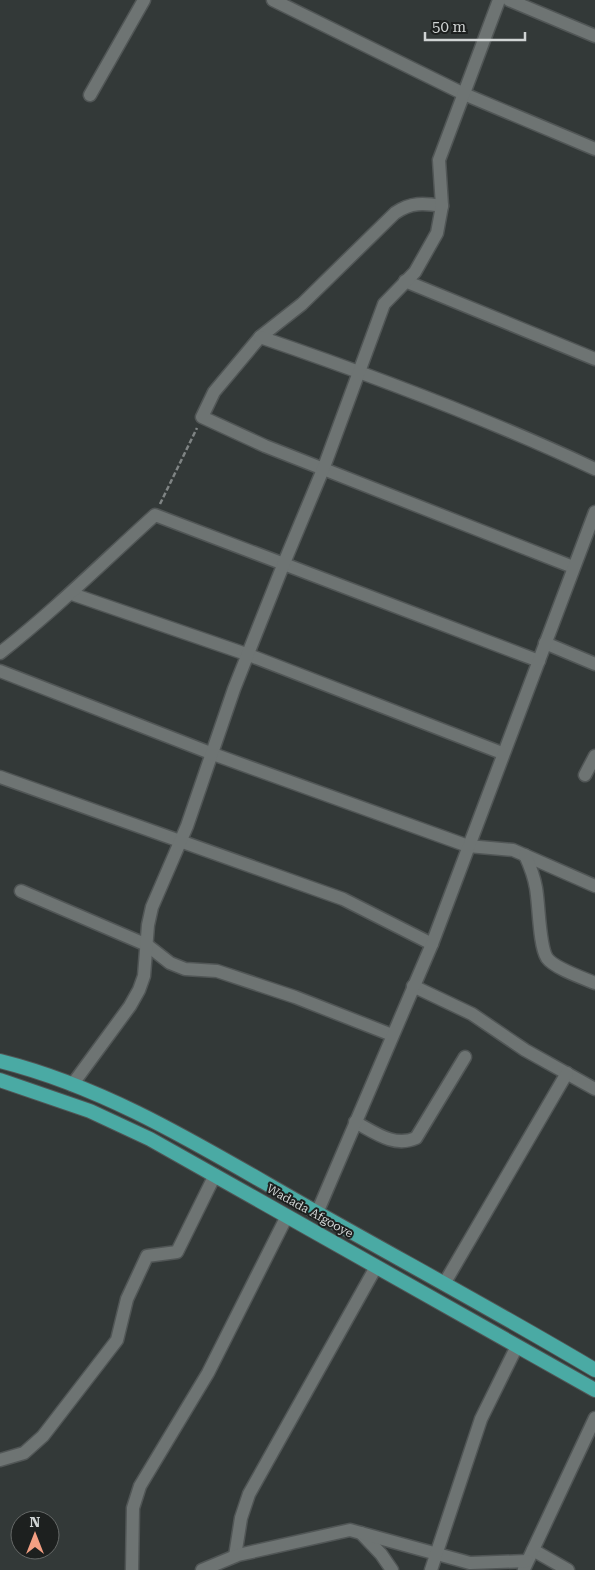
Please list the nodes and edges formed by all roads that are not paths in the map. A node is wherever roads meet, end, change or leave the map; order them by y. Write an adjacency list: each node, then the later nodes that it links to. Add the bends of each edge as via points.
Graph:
1 (144, 0): 7 (street)
2 (273, 0): 6 (street)
3 (499, 0): 6 (street)
4 (509, 0): 5 (street)
5 (595, 36)
6 (464, 94): 8 (street); 9 (street, via 438,160)
7 (90, 95)
8 (595, 149)
9 (442, 206): 10 (street, via 437,232 415,272); 11 (street, via 422,203 405,206 302,304)
10 (405, 281): 12 (street); 13 (street, via 384,304)
11 (260, 336): 13 (street); 14 (street, via 214,392 202,417 265,446)
12 (595, 359)
13 (359, 371): 14 (street); 15 (street, via 526,436)
14 (324, 467): 17 (street); 18 (street)
15 (595, 469)
16 (595, 512): 18 (street)
17 (284, 563): 19 (street, via 155,515 86,577); 22 (street); 23 (street)
18 (573, 567): 20 (street)
19 (72, 594): 21 (street); 22 (street)
20 (545, 643): 23 (street); 24 (street)
21 (0, 653)
22 (249, 655): 26 (street); 27 (street)
23 (539, 661): 26 (street)
24 (595, 664)
25 (0, 671): 27 (street)
26 (502, 753): 32 (street)
27 (213, 754): 31 (street); 32 (street)
28 (595, 756): 29 (street)
29 (585, 775)
30 (0, 777): 31 (street)
31 (180, 841): 36 (street, via 344,899); 37 (street, via 152,907)
32 (468, 846): 33 (street, via 499,847); 36 (street)
33 (524, 855): 34 (street); 38 (street, via 536,889 547,958)
34 (595, 886)
35 (20, 891): 37 (street)
36 (432, 944): 39 (street)
37 (147, 945): 40 (street, via 170,963 185,969 217,971); 45 (street, via 139,990)
38 (595, 983)
39 (413, 986): 40 (street); 43 (street, via 472,1014 525,1050)
40 (392, 1035): 47 (street)
41 (465, 1057): 47 (street, via 416,1138 406,1143 393,1142)
42 (0, 1061): 45 (highway, Wadada Afgooye)
43 (567, 1073): 46 (street); 52 (street)
44 (0, 1080): 48 (highway, Wadada Afgooye, via 90,1111)
45 (72, 1085): 49 (highway, Wadada Afgooye, via 164,1126)
46 (595, 1089)
47 (355, 1122): 49 (street)
48 (215, 1175): 50 (highway, Wadada Afgooye); 57 (street, via 177,1252 147,1256 127,1299 117,1340 43,1436 24,1453)
49 (317, 1213): 52 (highway, Wadada Afgooye)
50 (288, 1216): 51 (highway, Wadada Afgooye); 62 (street, via 208,1373 140,1486 133,1508)
51 (376, 1267): 53 (highway, Wadada Afgooye); 60 (street, via 249,1494 241,1518)
52 (444, 1284): 54 (highway, Wadada Afgooye)
53 (517, 1346): 55 (highway, Wadada Afgooye); 59 (street, via 481,1419)
54 (595, 1370)
55 (595, 1390)
56 (595, 1418): 61 (street)
57 (0, 1460)
58 (359, 1532): 59 (street); 60 (street, via 350,1530); 64 (street)
59 (437, 1553): 61 (street, via 470,1563); 65 (street)
60 (235, 1556): 63 (street)
61 (528, 1560): 66 (street)
62 (132, 1570)
63 (202, 1570)
64 (392, 1570)
65 (431, 1570)
66 (568, 1570)

